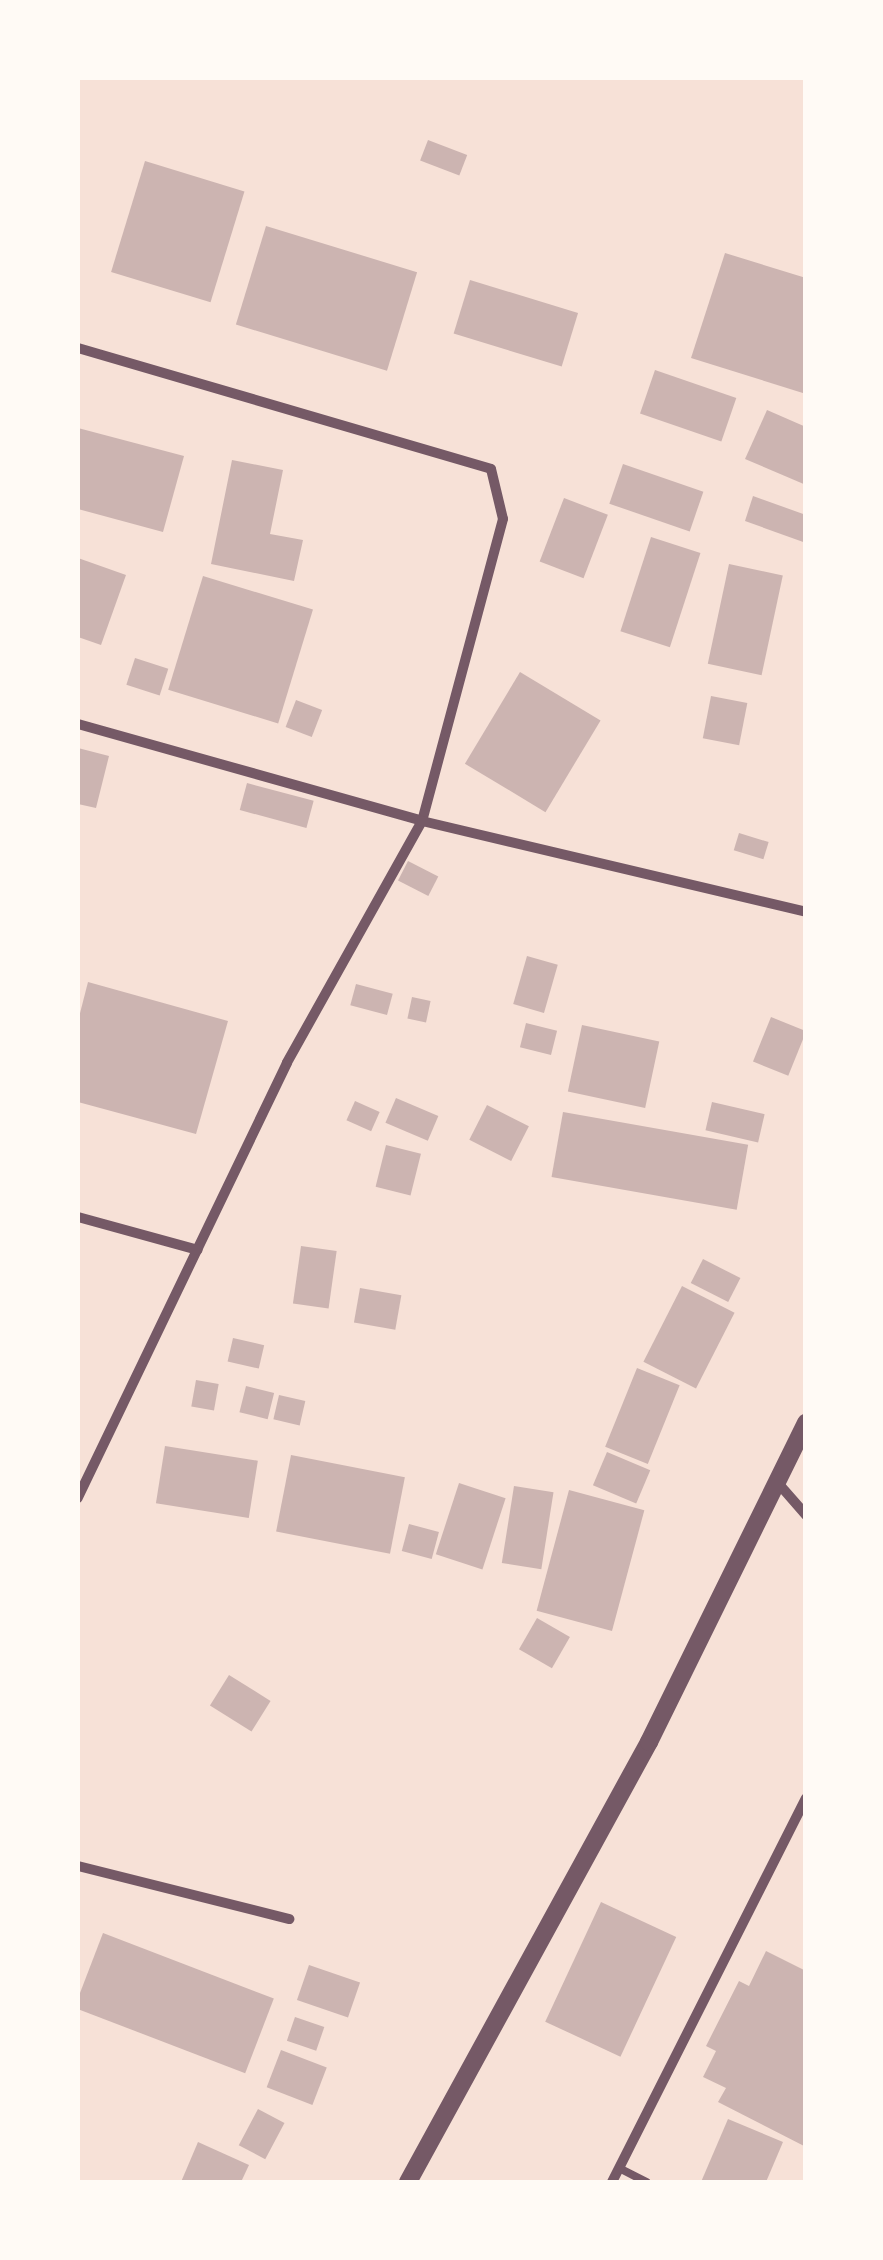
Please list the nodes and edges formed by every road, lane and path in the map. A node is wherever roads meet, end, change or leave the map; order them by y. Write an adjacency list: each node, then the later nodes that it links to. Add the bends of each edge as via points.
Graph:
1 (78, 348): 3 (street, via 492,469 503,519)
2 (78, 724): 3 (street)
3 (422, 821): 4 (street); 6 (street, via 287,1063)
4 (806, 912)
5 (78, 1217): 6 (street)
6 (198, 1250): 9 (street)
7 (806, 1423): 8 (street)
8 (778, 1484): 10 (street); 15 (street, via 649,1742)
9 (78, 1498)
10 (806, 1515)
11 (806, 1798): 14 (street)
12 (78, 1866): 13 (street)
13 (289, 1918)
14 (619, 2168): 16 (street); 17 (lane)
15 (408, 2182)
16 (612, 2182)
17 (648, 2182)

